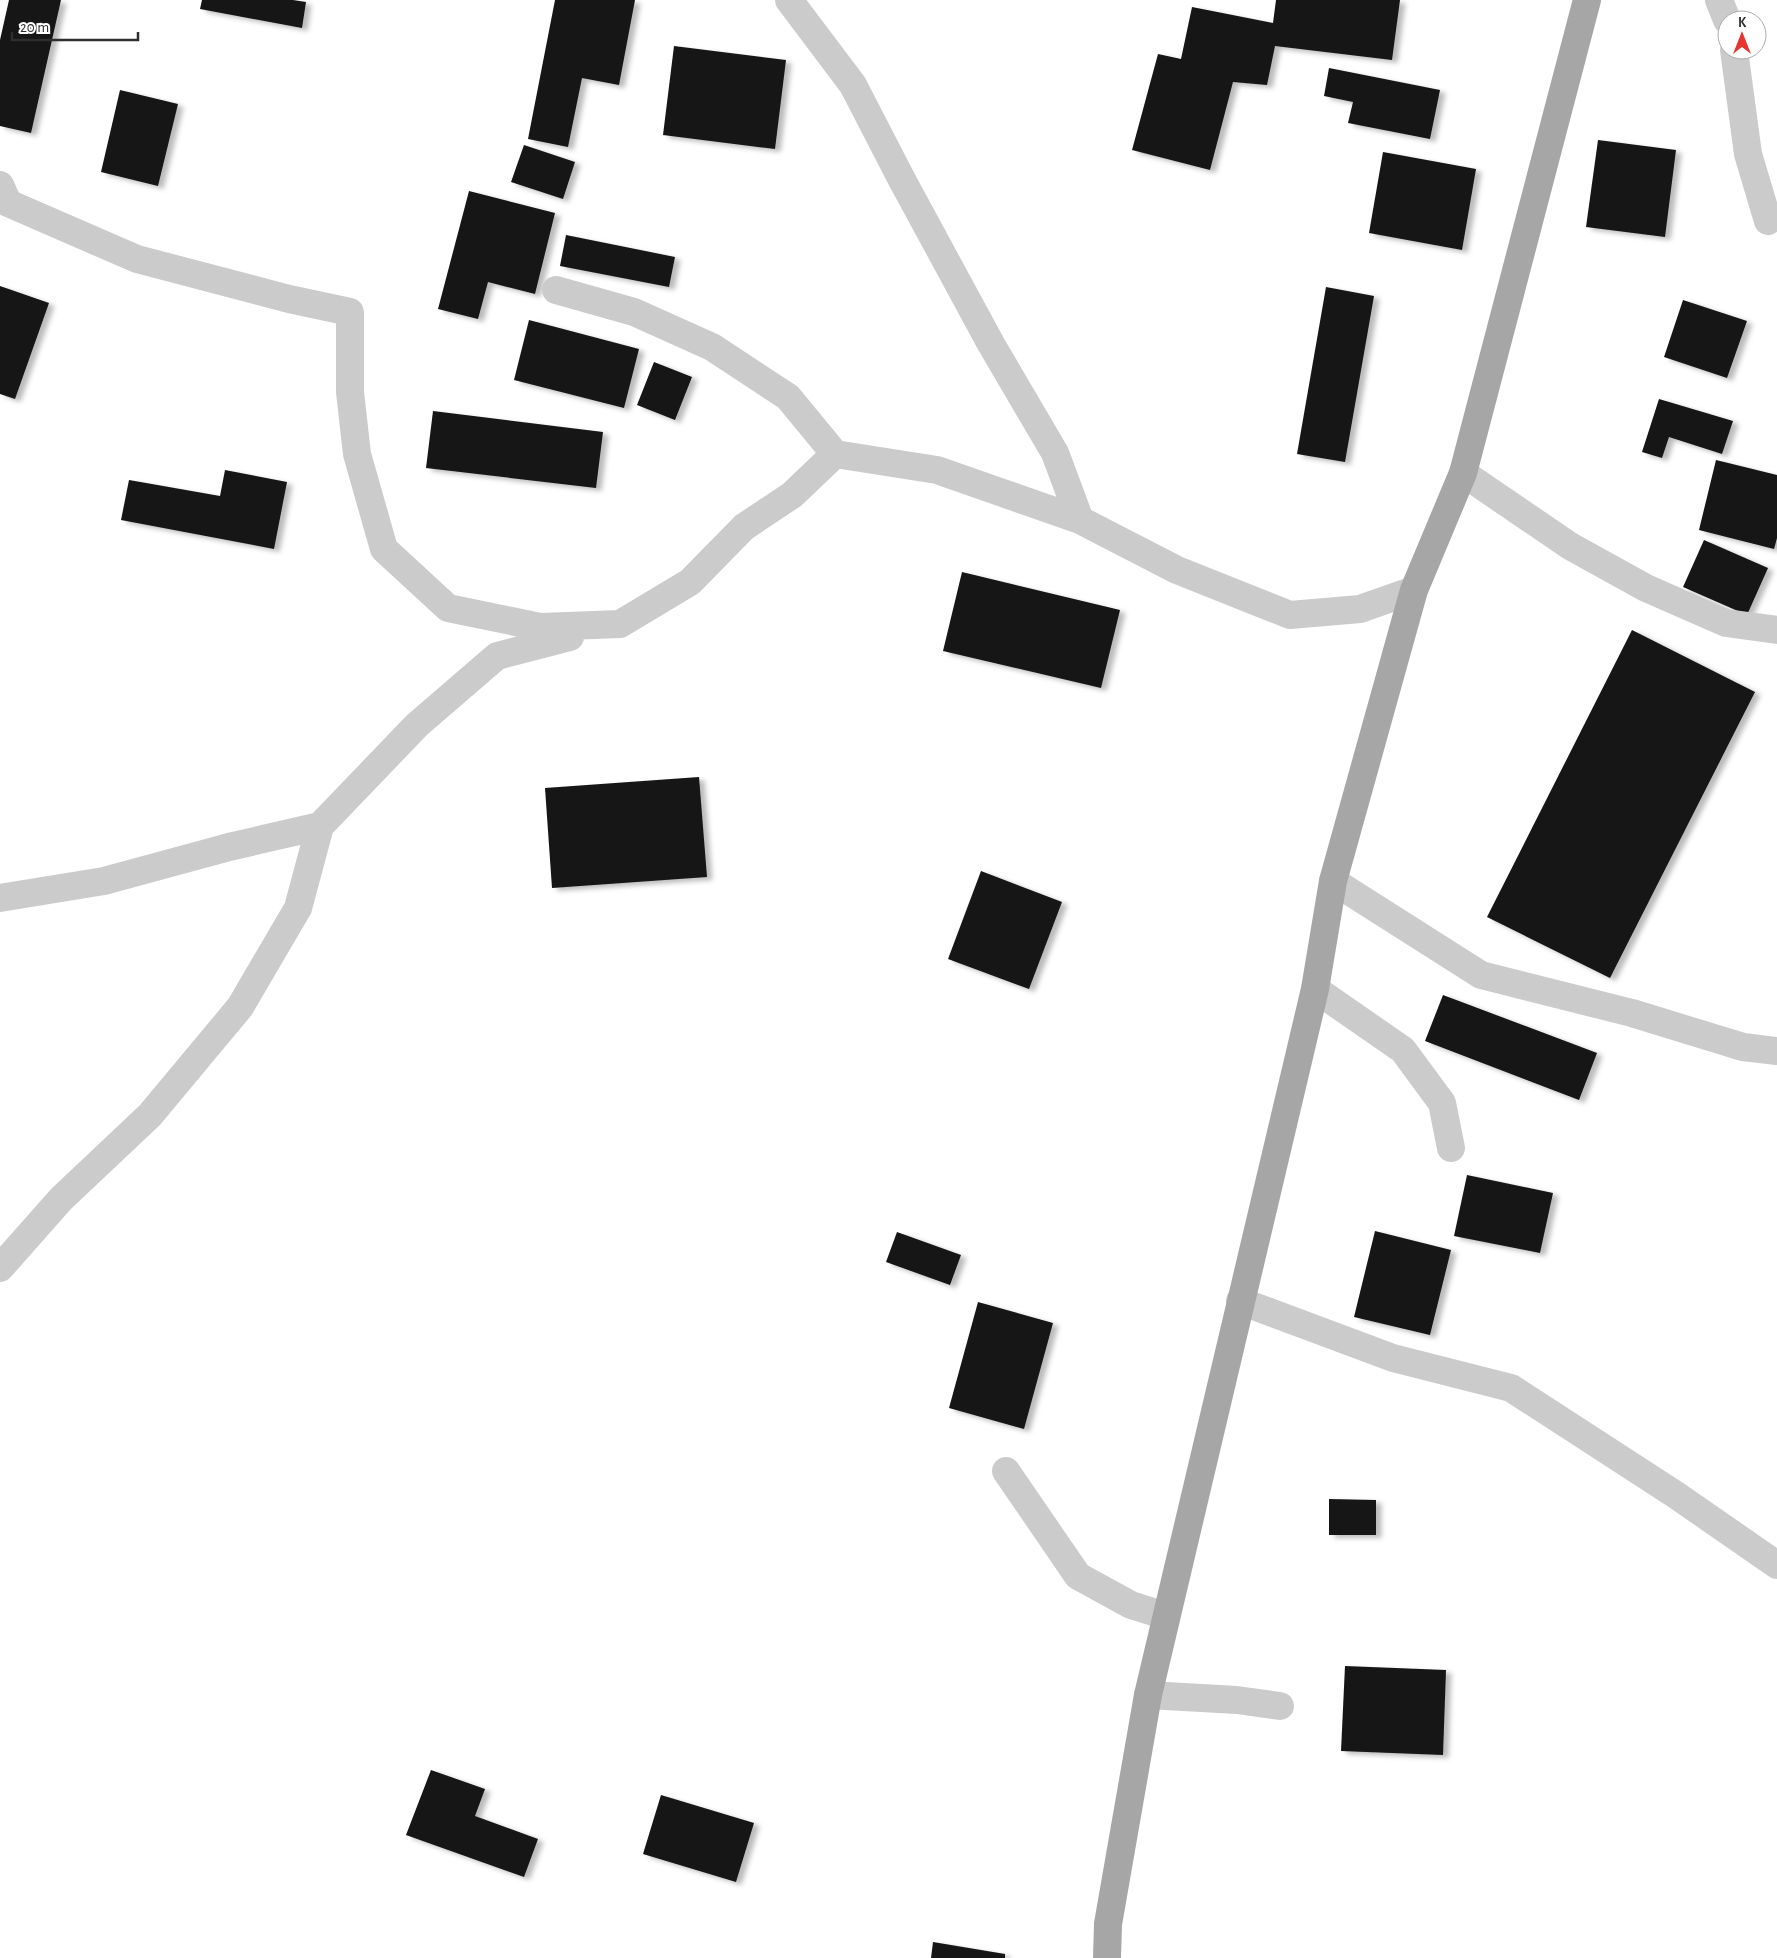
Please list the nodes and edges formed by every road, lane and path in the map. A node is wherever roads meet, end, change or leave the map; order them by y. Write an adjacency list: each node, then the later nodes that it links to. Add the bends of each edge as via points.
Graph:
1 (789, 0): 9 (street, via 853,85 991,344 1055,453)
2 (1586, 0): 8 (main road)
3 (1735, 60): 5 (street, via 1748,154)
4 (0, 185): 11 (street, via 8,203 137,258 350,312 350,392 357,454 384,548 448,608 540,627)
5 (1768, 220)
6 (556, 290): 7 (street, via 634,312 712,347 788,397)
7 (835, 454): 9 (street, via 937,470); 11 (street, via 792,495 744,527 690,582)
8 (1463, 473): 10 (main road); 12 (street, via 1570,546 1646,588 1726,623)
9 (1080, 520): 10 (street, via 1177,570 1290,615 1360,609)
10 (1414, 590): 14 (main road)
11 (620, 624): 13 (street, via 497,656 417,724)
12 (1777, 630)
13 (320, 826): 15 (street, via 104,881); 19 (street, via 298,908 240,1008 150,1115 61,1199)
14 (1333, 881): 16 (main road); 17 (street, via 1481,975 1632,1013 1743,1047)
15 (0, 898)
16 (1315, 989): 18 (street, via 1403,1050 1442,1103); 20 (main road)
17 (1777, 1051)
18 (1450, 1148)
19 (0, 1268)
20 (1240, 1301): 22 (street, via 1393,1358 1511,1388 1676,1494); 23 (main road)
21 (1006, 1471): 23 (street, via 1078,1576 1131,1605)
22 (1777, 1565)
23 (1166, 1616): 24 (main road)
24 (1148, 1695): 25 (street); 26 (main road, via 1108,1924)
25 (1280, 1706)
26 (1108, 1958)

